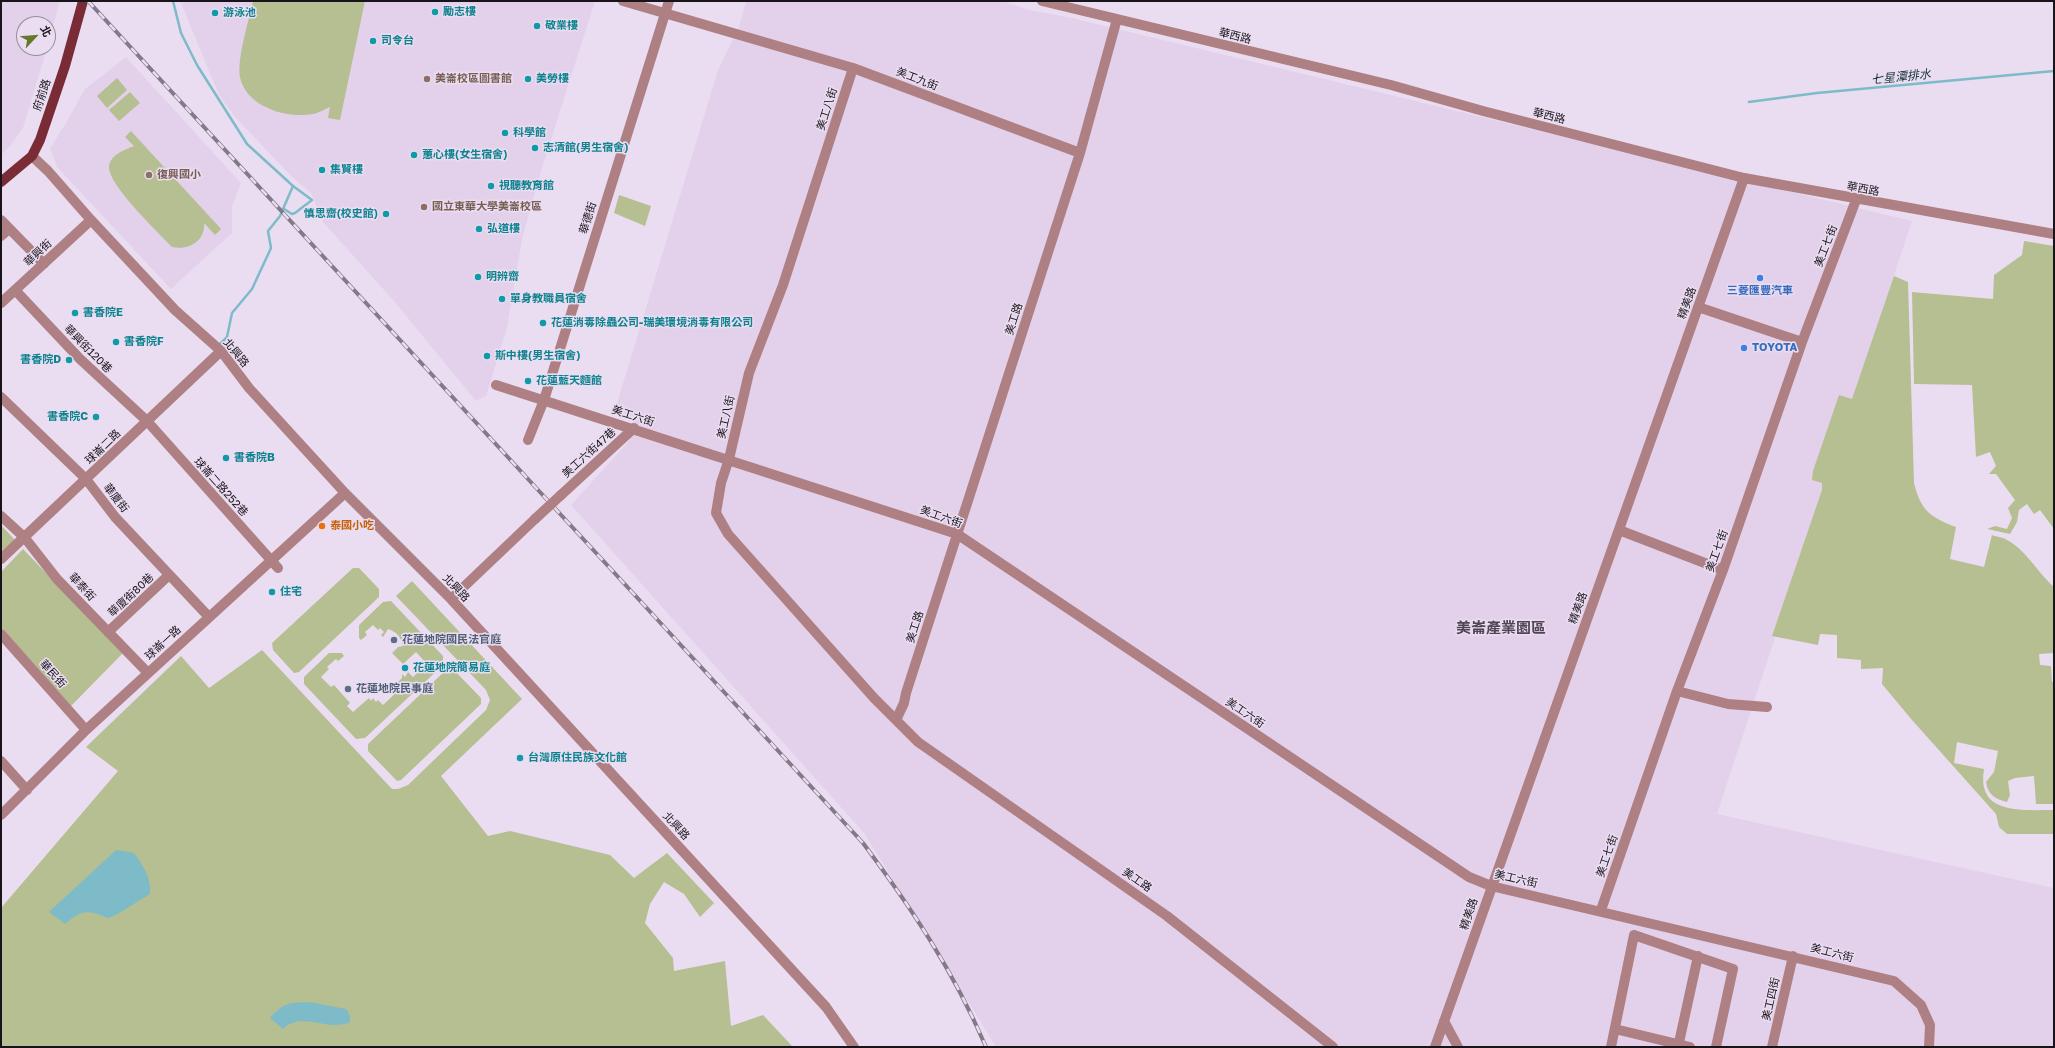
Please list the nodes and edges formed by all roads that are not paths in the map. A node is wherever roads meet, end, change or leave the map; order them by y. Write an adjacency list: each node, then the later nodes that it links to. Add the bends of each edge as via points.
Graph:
1 (83, 1): 9 (main road, 府前路, via 65,66 40,140)
2 (623, 1): 5 (street, 美工九街)
3 (669, 1): 5 (street, 華德街)
4 (1042, 1): 6 (street, 華西路)
5 (665, 14): 7 (street, 美工九街); 26 (street, 華德街)
6 (1117, 19): 8 (street, 美工路); 10 (street, 華西路, via 1390,86)
7 (853, 68): 8 (street, 美工九街); 30 (street, 美工八街, via 783,285 749,373)
8 (1080, 153): 35 (street, 美工路)
9 (32, 156): 11 (main road, 府前路); 14 (street, 北興路)
10 (1744, 178): 12 (street, 華西路); 21 (street, 精美路)
11 (1, 182)
12 (1856, 200): 16 (street, 華西路); 22 (street, 美工七街)
13 (1, 220): 15 (street)
14 (91, 220): 18 (street, 華興街); 23 (street, 北興路, via 176,310)
15 (9, 229): 17 (street); 18 (street)
16 (2054, 234)
17 (1, 236)
18 (44, 264): 19 (street, 華興街)
19 (15, 290): 20 (street, 華興街); 27 (street, 華興街120巷, via 80,359)
20 (1, 303)
21 (1698, 307): 22 (street); 34 (street, 精美路)
22 (1802, 342): 39 (street, 美工七街)
23 (221, 351): 27 (street, 球崙二路); 32 (street, 北興路, via 249,388)
24 (496, 385): 26 (street, 美工六街)
25 (1, 397): 31 (street, 華廈街)
26 (544, 400): 28 (street, 美工六街); 29 (street, 華德街)
27 (147, 421): 31 (street, 球崙二路); 38 (street, 球崙二路252巷)
28 (634, 428): 30 (street, 美工六街); 41 (street, 美工六街47巷, bridge)
29 (528, 440)
30 (729, 459): 35 (street, 美工六街); 48 (street, 美工八街, via 720,483 716,512 728,534)
31 (86, 479): 36 (street, 球崙二路); 40 (street, 華廈街, via 116,517)
32 (345, 493): 38 (street, 球崙一路); 41 (street, 北興路)
33 (1, 516): 36 (street, 華泰街)
34 (1619, 530): 39 (street); 53 (street, 精美路)
35 (957, 534): 48 (street, 美工路, via 904,703); 53 (street, 美工六街, via 1462,873)
36 (25, 538): 37 (street, 球崙二路); 43 (street, 華泰街, via 57,579)
37 (1, 559)
38 (275, 564): 42 (street, 球崙一路)
39 (1723, 570): 46 (street, 美工七街)
40 (169, 575): 42 (street, 華廈街); 43 (street, 華廈街80巷)
41 (450, 599): 60 (street, 北興路, via 826,1007)
42 (209, 617): 45 (street, 球崙一路)
43 (108, 632): 45 (street, 華泰街)
44 (1, 634): 49 (street, 華民街)
45 (148, 673): 49 (street, 球崙一路)
46 (1676, 691): 47 (street, via 1728,704); 54 (street, 美工七街)
47 (1767, 708)
48 (896, 720): 61 (street, 美工路, via 918,742 1167,916)
49 (86, 730): 51 (street, 球崙一路)
50 (1, 761): 51 (street)
51 (27, 790): 52 (street, 球崙一路)
52 (1, 815)
53 (1491, 886): 54 (street, 美工六街); 57 (street, 精美路)
54 (1601, 910): 56 (street, 美工六街)
55 (1698, 956): 58 (street, via 1634,935); 59 (street); 66 (street, via 1733,969)
56 (1794, 956): 67 (street, 美工四街); 68 (street, 美工六街, via 1894,981 1921,1005 1930,1026)
57 (1444, 1021): 62 (street, 精美路); 63 (street)
58 (1615, 1029): 59 (street); 64 (street)
59 (1678, 1046): 65 (street)
60 (854, 1047)
61 (1334, 1047)
62 (1435, 1047)
63 (1458, 1047)
64 (1611, 1047)
65 (1690, 1047)
66 (1716, 1047)
67 (1772, 1047)
68 (1929, 1047)

